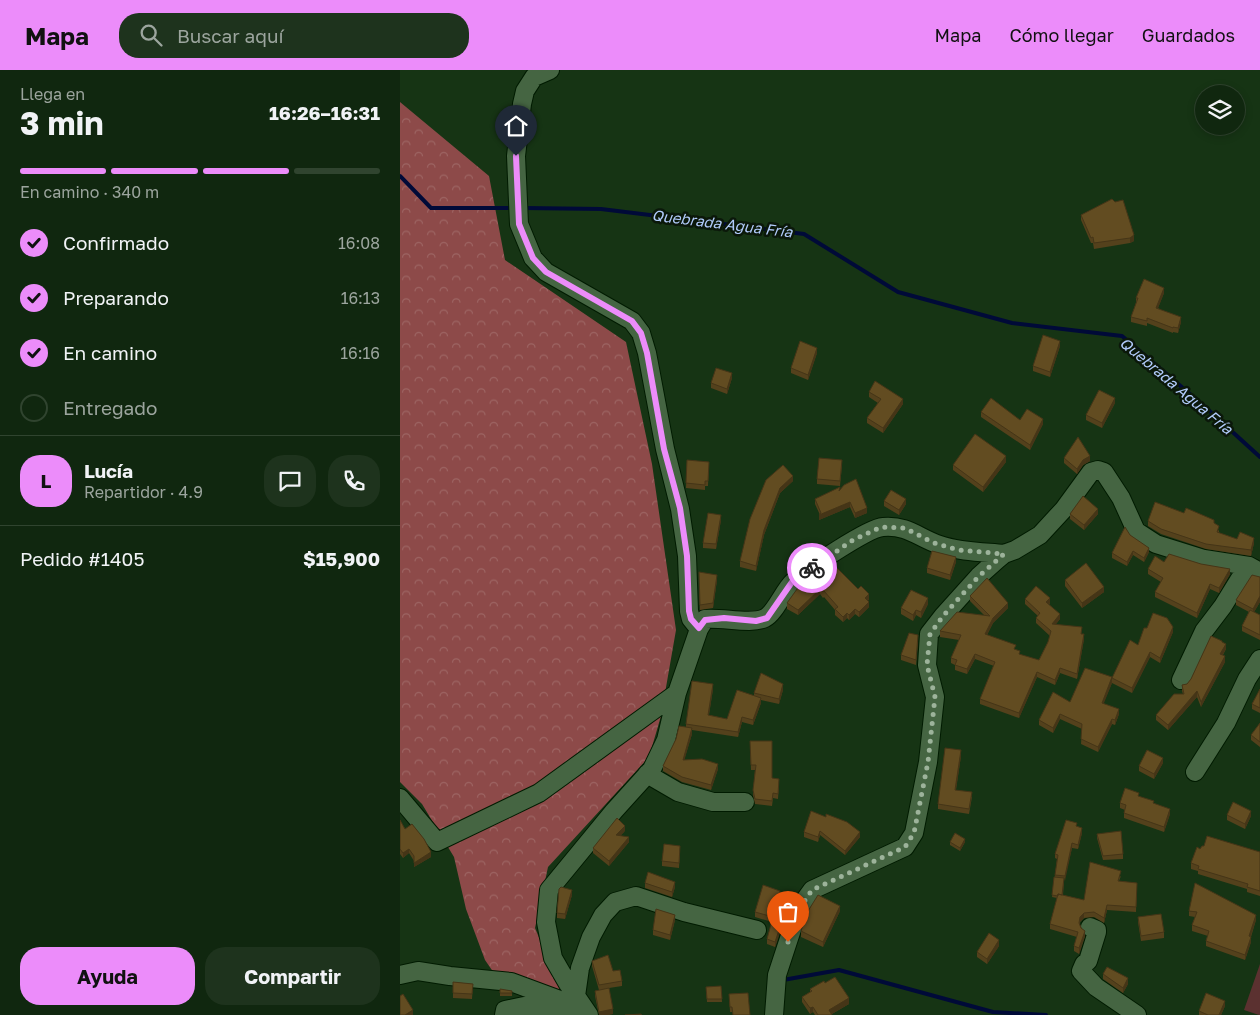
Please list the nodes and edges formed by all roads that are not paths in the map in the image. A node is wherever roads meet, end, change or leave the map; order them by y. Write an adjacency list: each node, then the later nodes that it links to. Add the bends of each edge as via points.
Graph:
1 (550, 70): 4 (street, via 534,77 525,91 522,104 516,156 519,224 533,258 546,272 632,321 641,333 664,449 680,508 687,556 689,611)
2 (1004, 554): 3 (street, via 1040,535 1091,472 1098,470 1104,472 1121,498 1136,531 1156,544 1204,559); 4 (street, via 958,550 934,543 905,528 881,527 853,540 792,582 767,618 756,621 712,618 705,620); 17 (street, via 979,576 930,634 927,665 935,697 928,762 914,833 905,847 812,890 800,908 777,975)
3 (1255, 569): 6 (street, via 1239,580 1204,631)
4 (699, 628): 7 (street)
5 (1260, 659): 8 (street)
6 (1181, 680)
7 (678, 693): 9 (street, via 666,740); 10 (street, via 539,793 437,842)
8 (1195, 772)
9 (647, 774): 11 (street, via 678,792 713,802); 15 (street, via 549,890 546,922 553,958)
10 (400, 798)
11 (745, 802)
12 (1090, 927): 18 (street, via 1097,932 1088,961 1081,971)
13 (757, 930): 15 (street, via 636,896 615,902 603,915 591,937 580,968)
14 (400, 975): 15 (street, via 418,971 511,982)
15 (583, 1009): 16 (street, via 524,1006 505,1010)
16 (504, 1015)
17 (774, 1015)
18 (1136, 1015)

